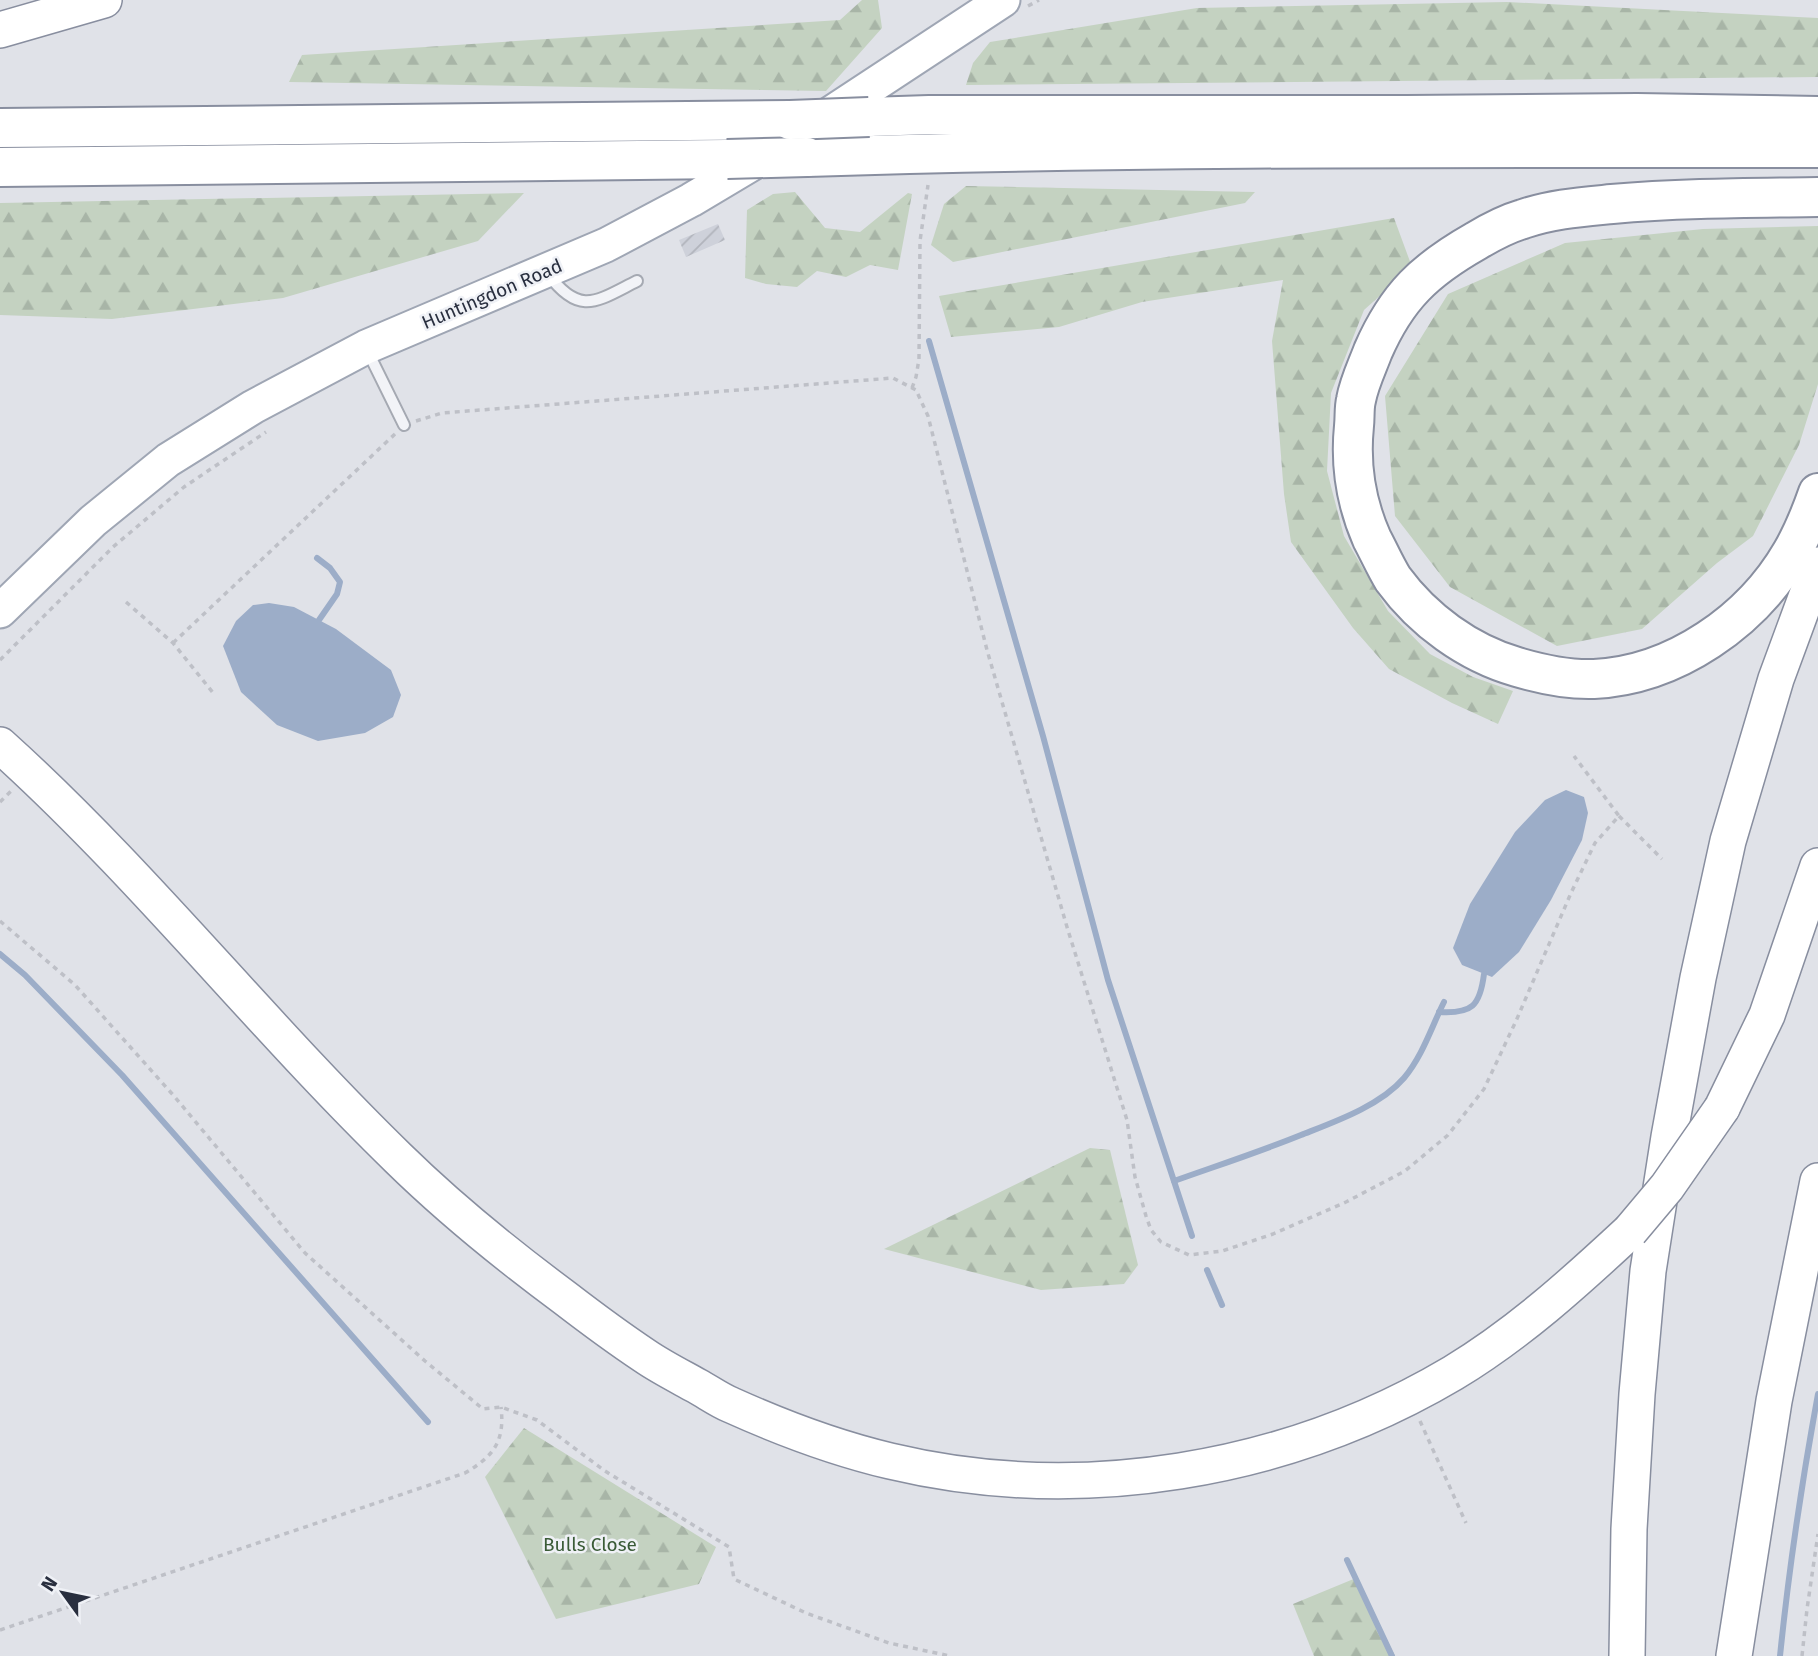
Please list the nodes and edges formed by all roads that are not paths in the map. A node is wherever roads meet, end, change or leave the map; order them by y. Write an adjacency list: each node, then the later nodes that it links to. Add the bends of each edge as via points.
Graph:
1 (104, 0): 3 (highway)
2 (1003, 0): 9 (main road, Huntingdon Road, via 796,137 691,200)
3 (0, 30)
4 (1818, 116): 5 (highway, bridge, via 929,115)
5 (0, 128)
6 (1818, 148): 7 (highway, bridge, via 922,153)
7 (0, 167)
8 (1818, 197): 13 (highway, via 1654,200 1559,209 1492,232 1429,271 1394,310 1371,355 1356,400 1352,447 1363,518 1383,563 1425,614 1480,653 1524,669 1569,677 1592,679 1644,670 1667,663 1715,636 1774,580 1793,552)
9 (546, 271): 10 (lane, via 558,288 587,302); 11 (main road, Huntingdon Road)
10 (638, 281)
11 (366, 347): 12 (lane); 15 (main road, Huntingdon Road, via 253,407 168,460 93,521)
12 (404, 425)
13 (1818, 493)
14 (1818, 565): 19 (highway, via 1776,679 1728,841 1671,1124 1648,1271 1637,1394)
15 (0, 611)
16 (0, 745): 17 (highway, bridge, via 113,856 401,1161 508,1255 649,1359 728,1404 814,1439 891,1461 1034,1480 1105,1479 1190,1470 1269,1452 1345,1426 1409,1396 1512,1334 1630,1231 1722,1108 1768,1015)
17 (1818, 866)
18 (1818, 1181): 20 (highway, via 1774,1401)
19 (1627, 1656)
20 (1734, 1656)

